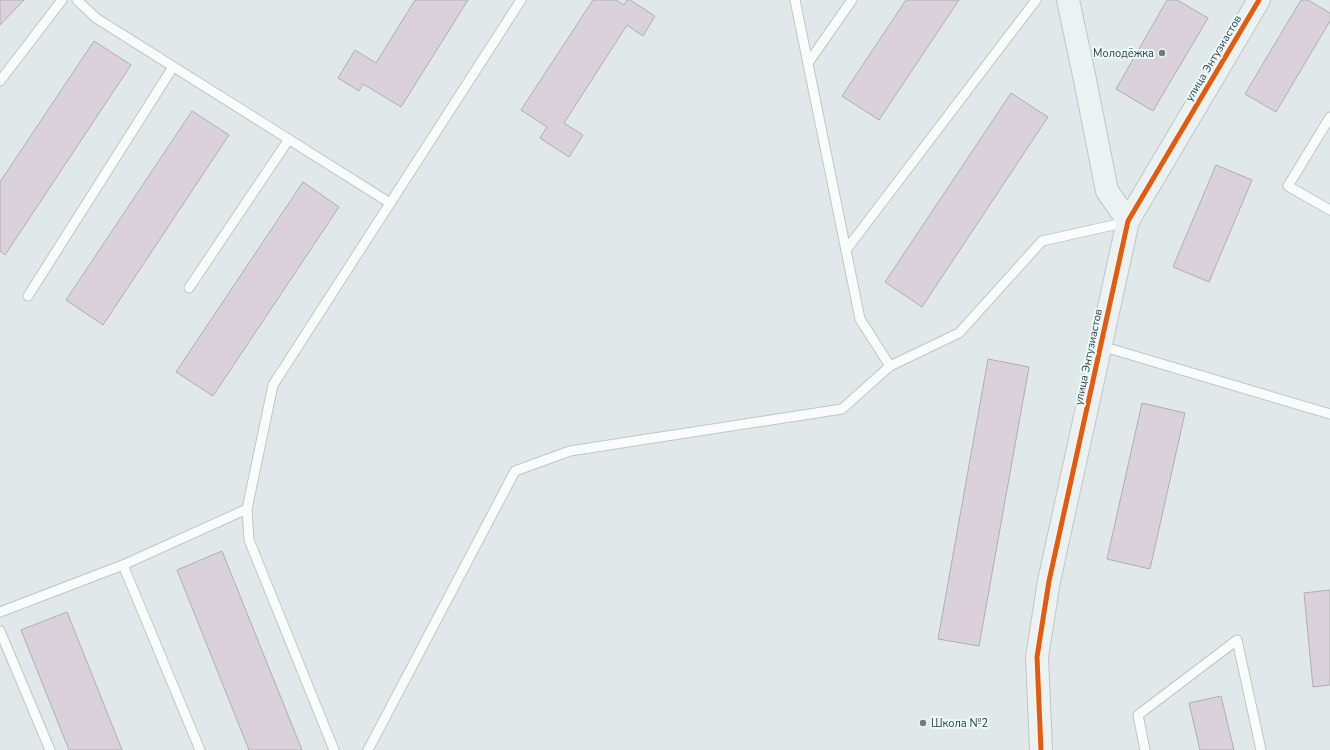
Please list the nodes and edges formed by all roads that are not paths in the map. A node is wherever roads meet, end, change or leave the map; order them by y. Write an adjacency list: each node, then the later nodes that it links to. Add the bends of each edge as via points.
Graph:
1 (62, 0): 11 (lane)
2 (77, 0): 10 (lane, via 96,18)
3 (521, 0): 14 (lane)
4 (795, 0): 9 (lane)
5 (852, 0): 9 (lane)
6 (1036, 0): 17 (lane)
7 (1068, 0): 16 (street, via 1107,191)
8 (1259, 0): 16 (street, улица Энтузиастов)
9 (808, 63): 17 (lane)
10 (173, 67): 13 (lane); 19 (lane)
11 (0, 81)
12 (1330, 117): 15 (lane, via 1288,186)
13 (289, 140): 14 (lane); 18 (lane)
14 (390, 203): 23 (lane, via 273,385)
15 (1330, 210)
16 (1128, 221): 20 (street, улица Энтузиастов); 21 (lane, via 1042,241 959,333)
17 (846, 250): 21 (lane, via 860,319)
18 (189, 288)
19 (28, 296)
20 (1101, 346): 22 (lane); 31 (street, улица Энтузиастов, via 1049,581 1037,657)
21 (890, 366): 30 (lane, via 842,409 570,451 515,471)
22 (1330, 414)
23 (248, 509): 24 (lane); 29 (lane, via 248,540)
24 (123, 565): 25 (lane); 28 (lane)
25 (0, 612)
26 (0, 631): 27 (lane)
27 (50, 750)
28 (200, 750)
29 (334, 750)
30 (368, 750)
31 (1041, 750)
32 (1145, 750): 33 (lane, via 1138,715 1237,640)
33 (1261, 750)

